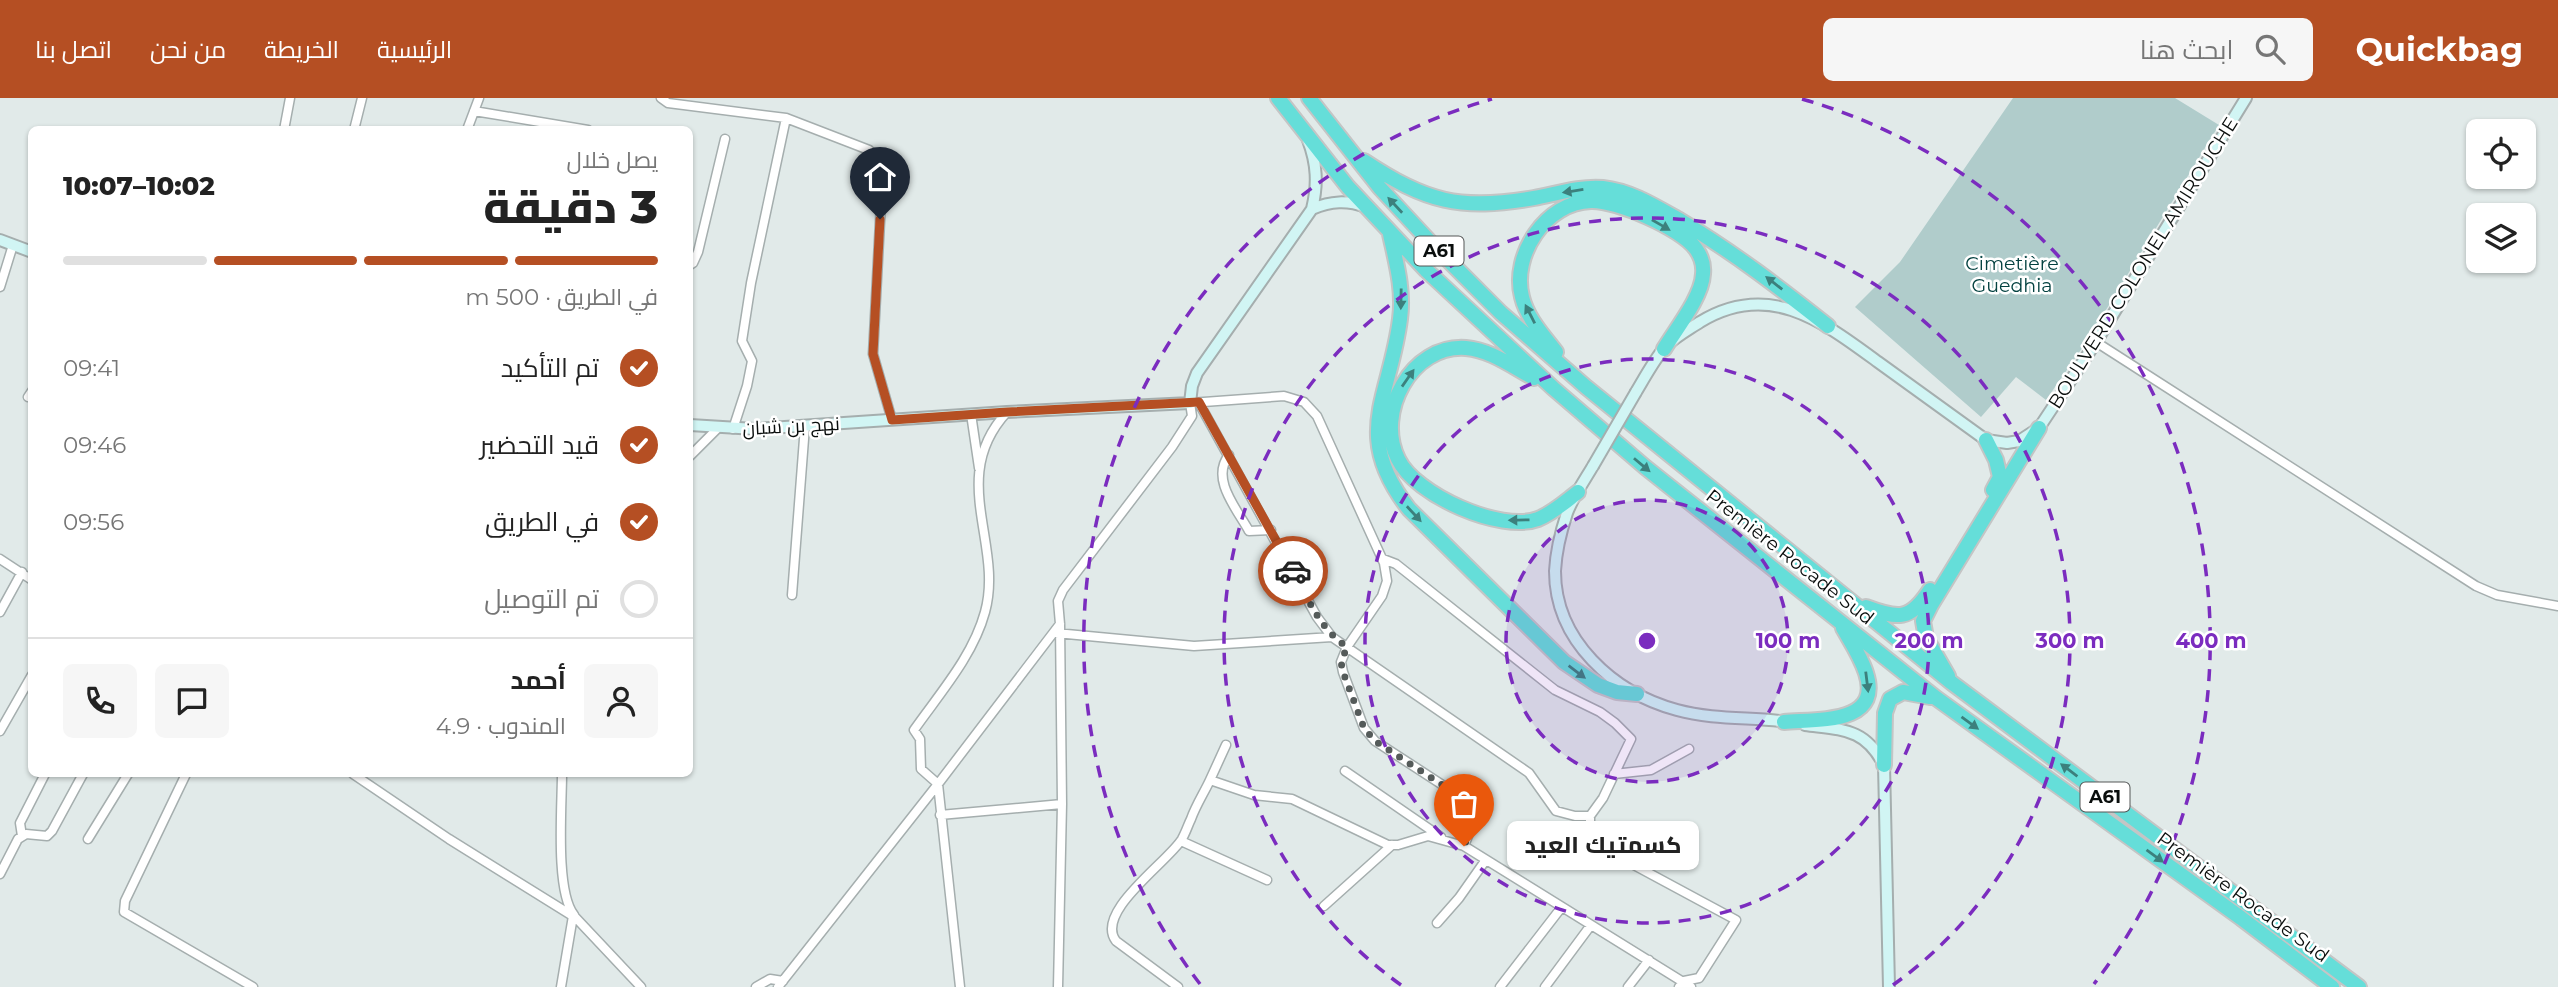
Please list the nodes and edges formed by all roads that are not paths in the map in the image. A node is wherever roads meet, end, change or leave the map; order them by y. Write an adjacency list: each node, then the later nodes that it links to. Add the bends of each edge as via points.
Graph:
1 (290, 98): 10 (street)
2 (362, 98): 11 (street)
3 (479, 98): 8 (street)
4 (661, 98): 9 (street, via 668,103)
5 (1278, 98): 14 (highway, Première Rocade Sud / A61)
6 (1309, 98): 16 (highway, Première Rocade Sud / A61)
7 (2246, 98): 26 (main road, BOULVERD COLONEL AMIROUCHE)
8 (474, 111): 12 (street); 13 (street)
9 (786, 118): 33 (street, via 869,150 883,165 873,354); 38 (street, via 742,341 752,361)
10 (285, 126)
11 (355, 126)
12 (468, 126)
13 (565, 126)
14 (1307, 138): 17 (highway, Première Rocade Sud / A61); 18 (main road, via 1317,180)
15 (725, 139): 23 (street)
16 (1350, 152): 25 (highway, one-way to 16, via 1741,258 1644,200 1601,188 1509,202 1452,203 1420,194); 28 (highway, Première Rocade Sud / A61, one-way to 16, via 1501,313)
17 (1366, 206): 18 (main road, via 1333,202); 19 (highway, Première Rocade Sud / A61)
18 (1312, 209): 30 (main road, via 1197,373 1192,386)
19 (1390, 232): 29 (highway, Première Rocade Sud / A61); 59 (highway, one-way to 59, via 1401,301 1378,431 1392,487 1564,662 1598,685)
20 (0, 240): 21 (main road)
21 (13, 245): 22 (main road); 24 (street)
22 (28, 251)
23 (693, 263)
24 (0, 287)
25 (1828, 326): 27 (main road, via 1787,307 1753,304 1713,314); 39 (main road)
26 (2096, 342): 37 (main road, BOULVERD COLONEL AMIROUCHE); 51 (street, via 2476,586 2497,595)
27 (1664, 349): 28 (highway, one-way to 27, via 1537,329 1522,298 1519,274 1524,254 1548,219 1561,210 1578,203 1611,202 1640,213 1696,249 1702,259 1702,283); 43 (main road, bridge)
28 (1586, 387): 50 (highway, Première Rocade Sud / A61)
29 (1553, 388): 43 (highway, one-way to 29, via 1537,520 1501,520 1477,514 1427,490 1409,475 1390,438 1398,394 1407,376 1439,352 1465,348 1486,352); 53 (highway, Première Rocade Sud / A61, one-way to 53, via 1644,467)
30 (1195, 403): 31 (main road, نهج بن شبان); 41 (street); 46 (street, via 1284,396 1304,402 1317,416); 54 (street, via 1172,447 1063,590)
31 (1007, 412): 32 (main road, نهج بن شبان); 42 (street, via 992,430)
32 (971, 414): 33 (main road, نهج بن شبان); 42 (street)
33 (892, 420): 35 (main road, نهج بن شبان)
34 (693, 425): 36 (main road, نهج بن شبان)
35 (805, 426): 38 (main road, نهج بن شبان); 49 (street)
36 (719, 427): 38 (main road, نهج بن شبان); 40 (street)
37 (2039, 428): 39 (main road, via 2019,441); 58 (highway, via 1923,621 1926,638)
38 (733, 429)
39 (1986, 440): 50 (highway, via 2000,477 1921,604 1908,614 1891,616)
40 (693, 453)
41 (1229, 455): 44 (street); 44 (street, via 1221,479 1249,531)
42 (979, 471): 75 (street, via 989,591 986,610 964,659 914,730 920,739 921,769)
43 (1578, 492): 59 (main road, via 1568,511 1555,572 1562,612 1594,662)
44 (1271, 530): 55 (street)
45 (0, 559): 47 (street)
46 (1383, 559): 56 (street, via 1387,581 1382,596); 67 (street, via 1396,564 1555,691 1600,712 1627,733 1631,739)
47 (22, 572): 48 (street); 52 (street)
48 (28, 577)
49 (792, 595)
50 (1854, 604): 58 (highway, Première Rocade Sud / A61)
51 (2558, 606)
52 (0, 612)
53 (1839, 621): 60 (highway, Première Rocade Sud / A61); 61 (highway, one-way to 61, via 1865,670 1865,702 1849,716)
54 (1056, 634): 55 (street, via 1194,646); 75 (street); 76 (street)
55 (1332, 637): 56 (street)
56 (1347, 647): 78 (street, via 1530,772 1556,811); 84 (street, via 1341,662 1343,672 1364,728 1385,749 1472,807 1476,816)
57 (28, 682): 62 (street)
58 (1952, 683): 108 (highway, Première Rocade Sud / A61, one-way to 58)
59 (1637, 694): 61 (main road, via 1678,710)
60 (1936, 698): 65 (highway, via 1903,692 1890,699 1885,713); 107 (highway, Première Rocade Sud / A61, one-way to 107)
61 (1784, 722): 65 (main road, via 1854,732 1871,744)
62 (0, 731)
63 (1226, 745): 74 (street)
64 (1689, 749): 67 (street, via 1651,770)
65 (1884, 765): 106 (main road)
66 (1345, 771): 81 (street)
67 (1614, 774): 78 (street)
68 (44, 777): 79 (street, via 20,823)
69 (81, 777): 79 (street, via 47,836)
70 (126, 777): 80 (street)
71 (185, 777): 96 (street, via 125,901 124,912)
72 (357, 777): 90 (street)
73 (562, 777): 90 (street, via 563,873)
74 (1210, 780): 82 (street); 83 (street, via 1254,795 1292,799)
75 (938, 784): 77 (street); 94 (street)
76 (1062, 804): 77 (street); 101 (street)
77 (940, 815): 100 (street)
78 (1590, 816): 95 (street, via 1590,832 1632,864 1737,920 1699,978)
79 (22, 836): 86 (street)
80 (88, 838)
81 (1444, 839): 83 (street, via 1428,836); 84 (street)
82 (1181, 841): 87 (street); 102 (street, via 1132,891 1111,929 1116,941)
83 (1392, 845): 88 (street)
84 (1464, 846): 85 (street)
85 (1485, 861): 89 (street); 91 (street)
86 (0, 874)
87 (1267, 880)
88 (1324, 906)
89 (1561, 908): 92 (street); 103 (street)
90 (574, 917): 97 (street); 98 (street)
91 (1437, 923)
92 (1591, 925): 93 (street); 104 (street)
93 (1649, 960): 95 (street); 105 (street)
94 (781, 984): 99 (street, via 770,979)
95 (1685, 985)
96 (253, 987)
97 (561, 987)
98 (640, 987)
99 (756, 987)
100 (960, 987)
101 (1058, 987)
102 (1178, 987)
103 (1500, 987)
104 (1545, 987)
105 (1628, 987)
106 (1888, 987)
107 (2332, 987)
108 (2360, 987)

